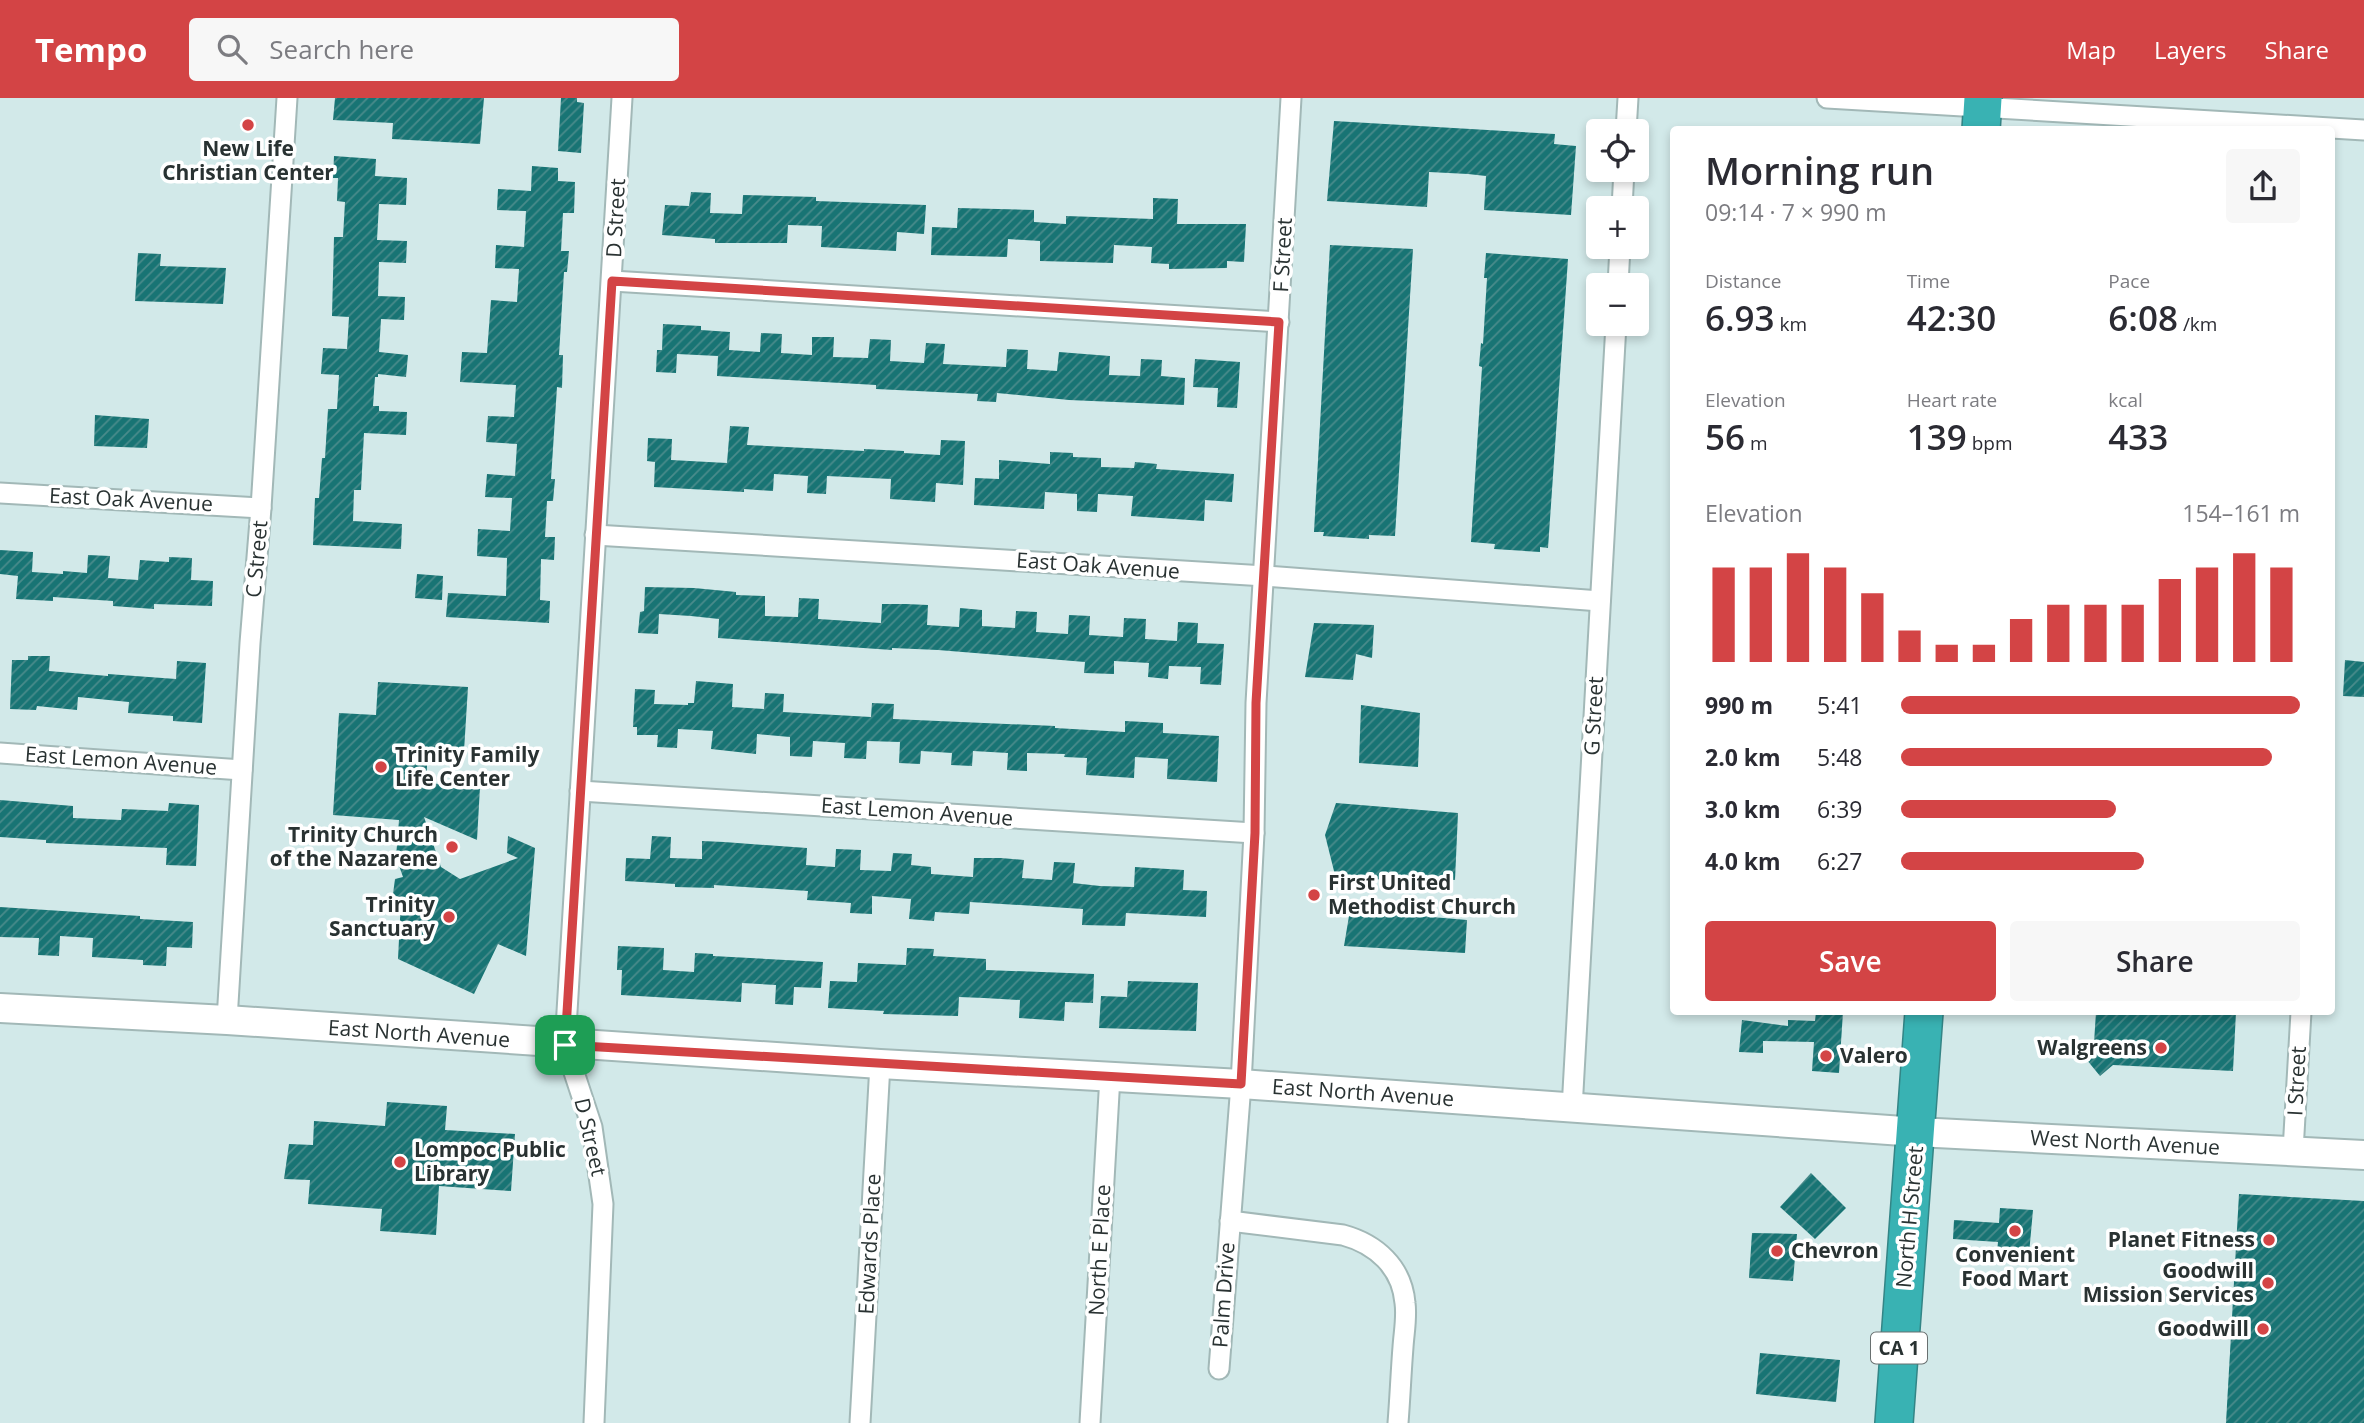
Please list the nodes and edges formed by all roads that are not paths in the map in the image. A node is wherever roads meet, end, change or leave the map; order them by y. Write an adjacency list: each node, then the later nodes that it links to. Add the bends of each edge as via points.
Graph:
1 (287, 98): 15 (street, C Street)
2 (622, 98): 11 (street, D Street)
3 (1291, 98): 12 (street, F Street)
4 (1628, 98): 7 (street)
5 (1827, 98): 6 (street)
6 (1982, 112): 8 (street)
7 (1627, 119)
8 (2279, 126)
9 (2335, 129): 10 (street)
10 (2364, 130)
11 (612, 281): 12 (street); 16 (street, D Street)
12 (1279, 322): 17 (street, F Street)
13 (1615, 336): 18 (street, G Street)
14 (0, 493): 15 (street, East Oak Avenue)
15 (261, 508): 20 (street, C Street)
16 (595, 535): 17 (street, East Oak Avenue); 21 (street, D Street)
17 (1265, 576): 18 (street, East Oak Avenue); 22 (street, F Street, via 1256,703)
18 (1600, 601): 31 (street, G Street)
19 (0, 753): 20 (street, East Lemon Avenue)
20 (242, 770): 26 (street, C Street)
21 (580, 791): 22 (street, East Lemon Avenue); 27 (street, D Street)
22 (1255, 833): 30 (street, F Street)
23 (0, 1008): 26 (street, East North Avenue)
24 (1923, 1015): 32 (highway, North H Street / CA 1)
25 (2301, 1015): 33 (street, I Street)
26 (227, 1020): 27 (street, East North Avenue)
27 (565, 1045): 28 (street, East North Avenue); 37 (street, D Street, via 592,1127 603,1204)
28 (880, 1064): 29 (street, East North Avenue); 38 (street, Edwards Place)
29 (1110, 1076): 30 (street, East North Avenue); 39 (street, North E Place)
30 (1241, 1084): 31 (street, East North Avenue); 35 (street, Palm Drive)
31 (1572, 1109): 32 (street, East North Avenue)
32 (1902, 1131): 33 (street, West North Avenue); 41 (highway, North H Street / CA 1)
33 (2293, 1151): 34 (street, West North Avenue)
34 (2364, 1155)
35 (1230, 1221): 36 (street, Palm Drive); 40 (street, Palm Drive, via 1343,1235 1359,1239 1384,1256 1398,1278 1405,1302)
36 (1219, 1369)
37 (594, 1423)
38 (860, 1423)
39 (1090, 1423)
40 (1398, 1423)
41 (1894, 1423)

